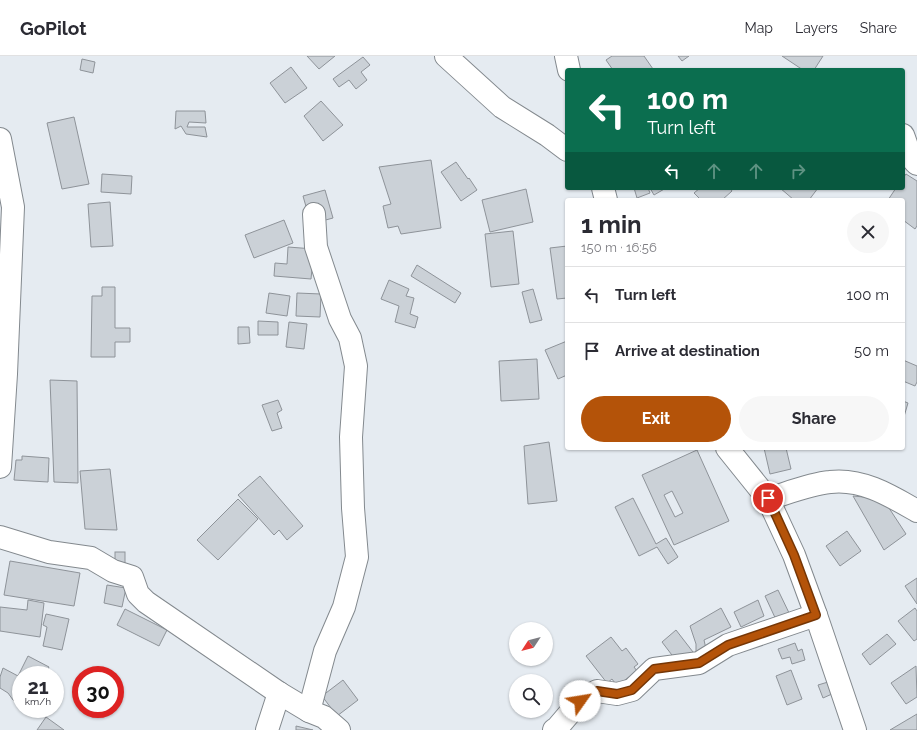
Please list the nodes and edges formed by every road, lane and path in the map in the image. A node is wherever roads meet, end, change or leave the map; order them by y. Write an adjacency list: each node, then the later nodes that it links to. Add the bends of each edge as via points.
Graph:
1 (446, 56): 6 (street, via 502,107)
2 (566, 56): 3 (street)
3 (569, 68)
4 (0, 139): 10 (street, via 13,207)
5 (905, 140): 7 (street)
6 (565, 148)
7 (917, 164)
8 (314, 214): 16 (street, via 316,247 340,319 350,338 356,366 351,437 357,557 344,607 325,651)
9 (729, 450): 11 (street)
10 (0, 467)
11 (768, 498): 12 (street, via 831,482 851,483 873,488); 14 (street, via 794,555)
12 (917, 511)
13 (0, 537): 15 (street, via 49,552 91,558 113,571 132,576 138,594 146,602)
14 (816, 615): 19 (street, via 728,645 699,663 654,669 632,690 617,694 597,691 580,701); 20 (street)
15 (279, 693): 16 (street); 17 (street)
16 (309, 711): 18 (street, via 324,717)
17 (267, 730)
18 (339, 730)
19 (554, 730)
20 (855, 730)

